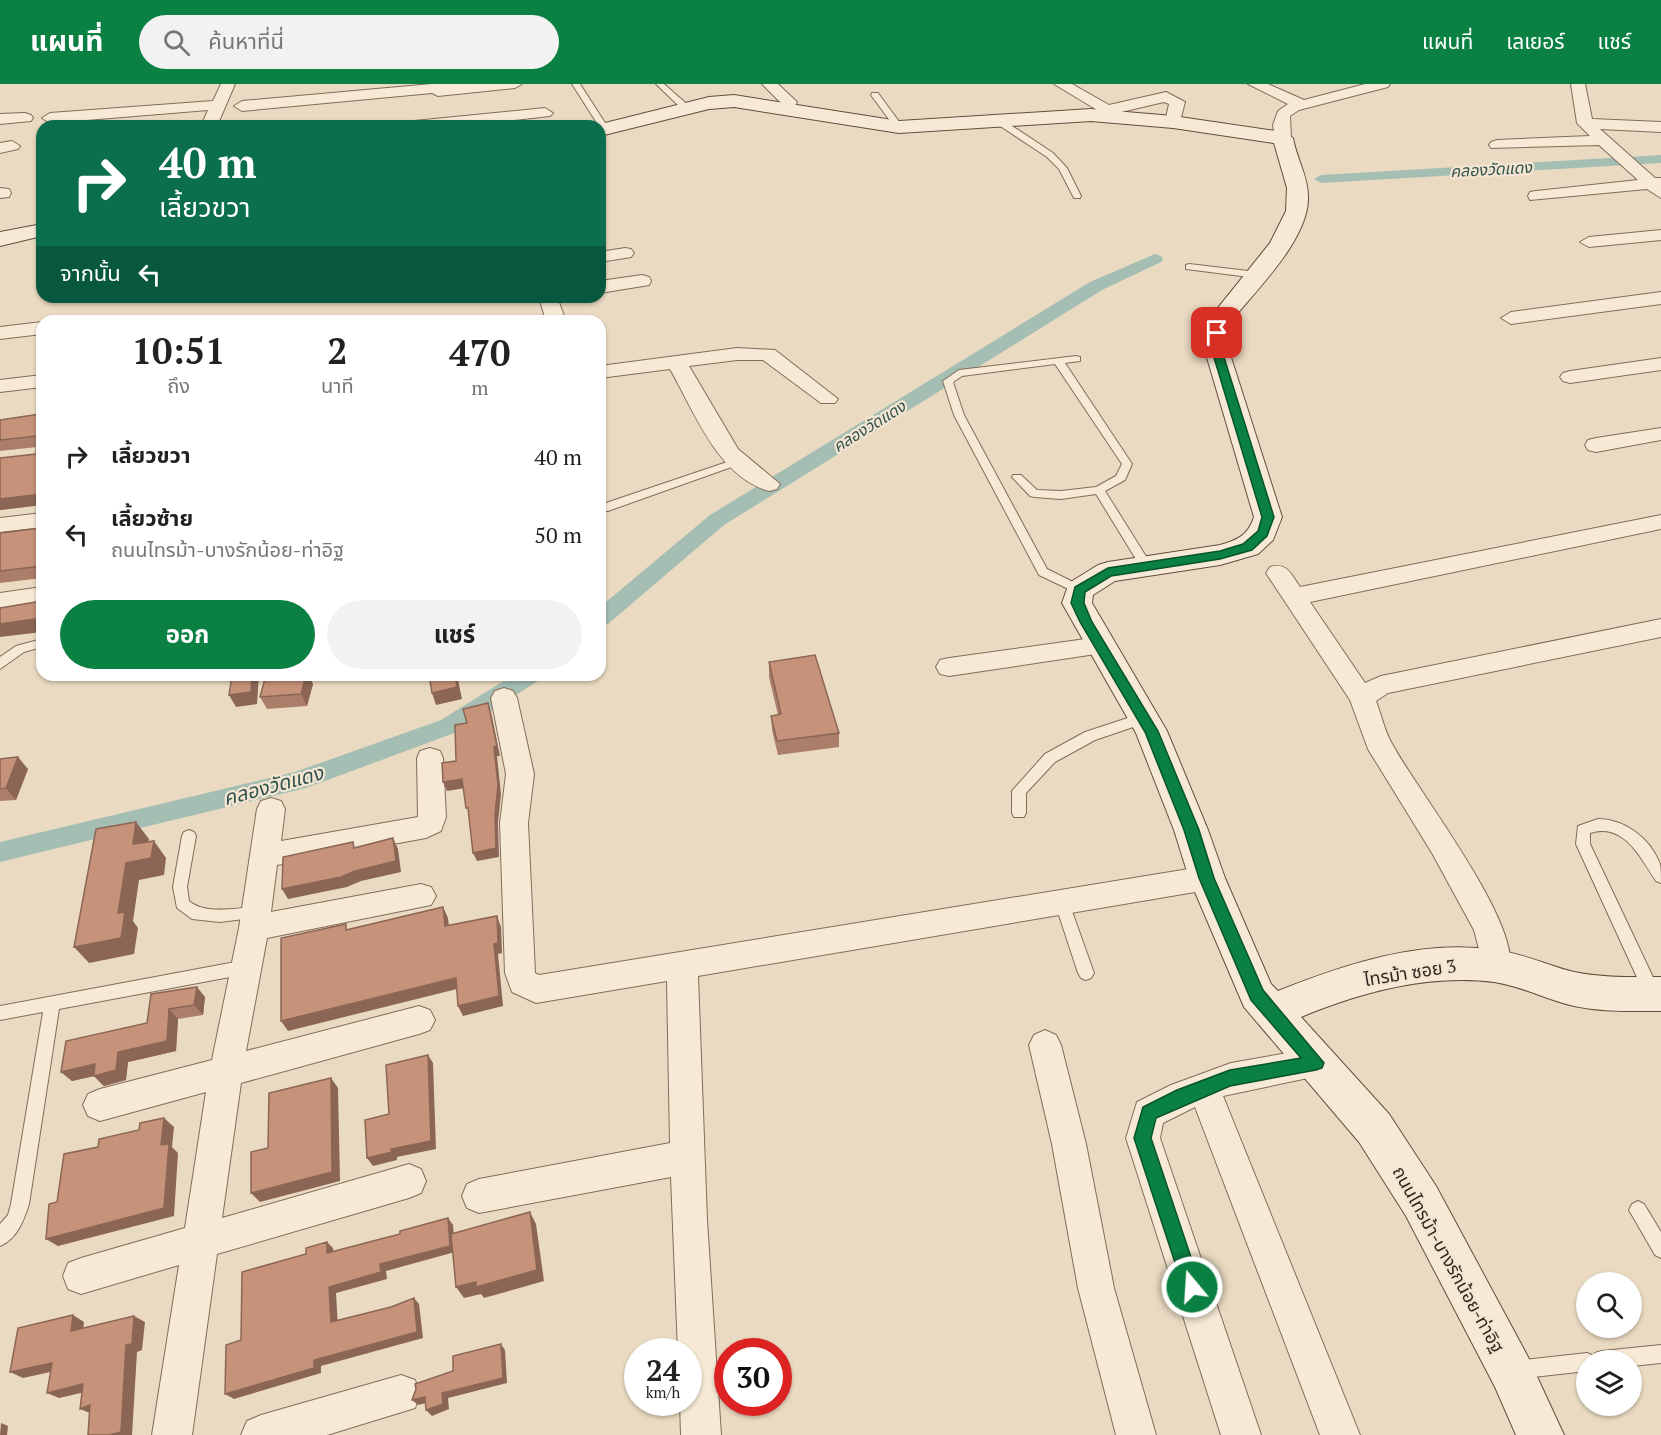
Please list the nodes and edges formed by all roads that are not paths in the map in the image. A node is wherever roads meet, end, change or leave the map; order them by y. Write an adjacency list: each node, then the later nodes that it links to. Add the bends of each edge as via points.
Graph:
1 (228, 84): 14 (street)
2 (515, 84): 12 (street)
3 (576, 84): 26 (lane)
4 (660, 84): 17 (lane)
5 (760, 84): 16 (street)
6 (769, 84): 18 (street, via 789,102)
7 (1061, 84): 20 (street)
8 (1256, 84): 13 (street)
9 (1383, 84): 13 (street)
10 (1578, 84): 28 (street)
11 (875, 95): 29 (lane)
12 (439, 104): 15 (street); 19 (street); 25 (street)
13 (1301, 104): 32 (street, via 1284,114)
14 (219, 105): 22 (street); 24 (street)
15 (242, 106)
16 (768, 106): 17 (street, via 734,101); 18 (street)
17 (686, 108): 31 (street)
18 (788, 109): 29 (street)
19 (544, 113)
20 (1112, 113): 27 (street); 32 (street)
21 (25, 118): 23 (street)
22 (50, 118)
23 (0, 119)
24 (212, 120)
25 (421, 120)
26 (596, 120)
27 (997, 120): 29 (street); 36 (lane, via 1050,155 1063,168)
28 (1585, 123): 30 (street); 33 (street)
29 (899, 127)
30 (1661, 127)
31 (606, 129)
32 (1283, 138): 45 (street, via 1298,198 1278,249)
33 (1601, 140): 34 (street); 35 (street)
34 (1497, 145)
35 (1657, 186): 37 (street)
36 (1077, 196)
37 (1536, 196)
38 (36, 231): 40 (street)
39 (1661, 236): 41 (street)
40 (0, 239)
41 (1589, 242)
42 (625, 253): 43 (street)
43 (606, 256)
44 (1189, 267): 45 (lane)
45 (1257, 275): 71 (street, via 1221,319 1217,351 1268,517 1263,533 1248,547 1220,555)
46 (642, 281): 47 (street)
47 (606, 286)
48 (1661, 298): 49 (street)
49 (1511, 318)
50 (36, 329): 51 (street)
51 (0, 333)
52 (1076, 359): 53 (lane)
53 (1058, 361): 66 (lane, via 1127,464 1121,478); 73 (lane, via 960,373 948,381 959,415 1043,572)
54 (677, 363): 56 (street); 60 (street, via 737,354 768,354); 63 (street)
55 (1661, 364): 57 (street)
56 (606, 371)
57 (1570, 377)
58 (36, 382): 59 (street)
59 (0, 386)
60 (828, 399)
61 (1661, 434): 62 (street)
62 (1596, 445)
63 (736, 462): 65 (street); 67 (lane)
64 (1017, 477): 66 (lane, via 1034,493 1061,495)
65 (770, 484)
66 (1099, 489): 71 (lane)
67 (606, 507)
68 (36, 521): 69 (street)
69 (0, 525)
70 (1656, 529): 75 (street)
71 (1146, 566): 73 (street, via 1108,572)
72 (1278, 573): 75 (street)
73 (1079, 590): 80 (street, ถนนไทรม้า-บางรักน้อย-ท่าอิฐ, via 1077,603)
74 (36, 596): 76 (street)
75 (1293, 597): 84 (street)
76 (0, 601)
77 (1661, 628): 84 (street, via 1381,685)
78 (36, 645): 81 (lane, via 20,649)
79 (1661, 645): 84 (street, via 1396,701)
80 (1100, 646): 82 (street); 85 (street, ถนนไทรม้า-บางรักน้อย-ท่าอิฐ)
81 (0, 664)
82 (949, 667)
83 (504, 698): 96 (street, via 520,774 514,823 523,982 536,989)
84 (1362, 698): 97 (street, via 1377,742 1489,928)
85 (1143, 718): 88 (lane, via 1090,736 1050,758 1019,791); 92 (street, ถนนไทรม้า-บางรักน้อย-ท่าอิฐ)
86 (430, 758): 90 (street, via 432,817 426,827)
87 (271, 809): 90 (street)
88 (1019, 813)
89 (189, 836): 95 (lane, via 180,887 182,904 192,914)
90 (264, 856): 95 (street)
91 (1661, 877): 100 (lane, via 1630,832 1617,825 1594,825 1583,830 1583,844)
92 (1207, 878): 94 (street); 103 (street, ถนนไทรม้า-บางรักน้อย-ท่าอิฐ, via 1257,994)
93 (421, 896): 95 (street)
94 (1061, 900): 96 (street); 99 (lane)
95 (254, 920): 98 (street)
96 (682, 965): 110 (street)
97 (1497, 966): 100 (street, ไทรม้า ซอย 3, via 1575,989); 103 (street, ไทรม้า ซอย 3, via 1459,963 1401,970 1336,985)
98 (246, 967): 101 (lane); 107 (street)
99 (1086, 973)
100 (1657, 994)
101 (52, 1003): 102 (lane); 114 (lane, via 20,1204 15,1220)
102 (0, 1012)
103 (1270, 1012): 106 (street, ถนนไทรม้า-บางรักน้อย-ท่าอิฐ)
104 (419, 1020): 107 (street)
105 (1045, 1045): 126 (street, via 1069,1144 1096,1288)
106 (1316, 1063): 108 (street, via 1230,1078); 121 (street, ถนนไทรม้า-บางรักน้อย-ท่าอิฐ, via 1374,1128 1421,1201)
107 (226, 1071): 109 (street); 115 (street)
108 (1203, 1089): 127 (street, via 1149,1113 1143,1138); 128 (street)
109 (100, 1105)
110 (687, 1157): 112 (street); 125 (street)
111 (409, 1181): 115 (street)
112 (479, 1196)
113 (1638, 1210): 116 (lane)
114 (0, 1237)
115 (201, 1241): 117 (street); 123 (street)
116 (1661, 1249)
117 (81, 1276)
118 (1661, 1354): 119 (lane)
119 (1642, 1356)
120 (1576, 1363): 121 (lane)
121 (1511, 1371): 129 (street, ถนนไทรม้า-บางรักน้อย-ท่าอิฐ)
122 (401, 1394): 124 (street)
123 (172, 1435)
124 (261, 1435)
125 (701, 1435)
126 (1136, 1435)
127 (1241, 1435)
128 (1340, 1435)
129 (1540, 1435)

